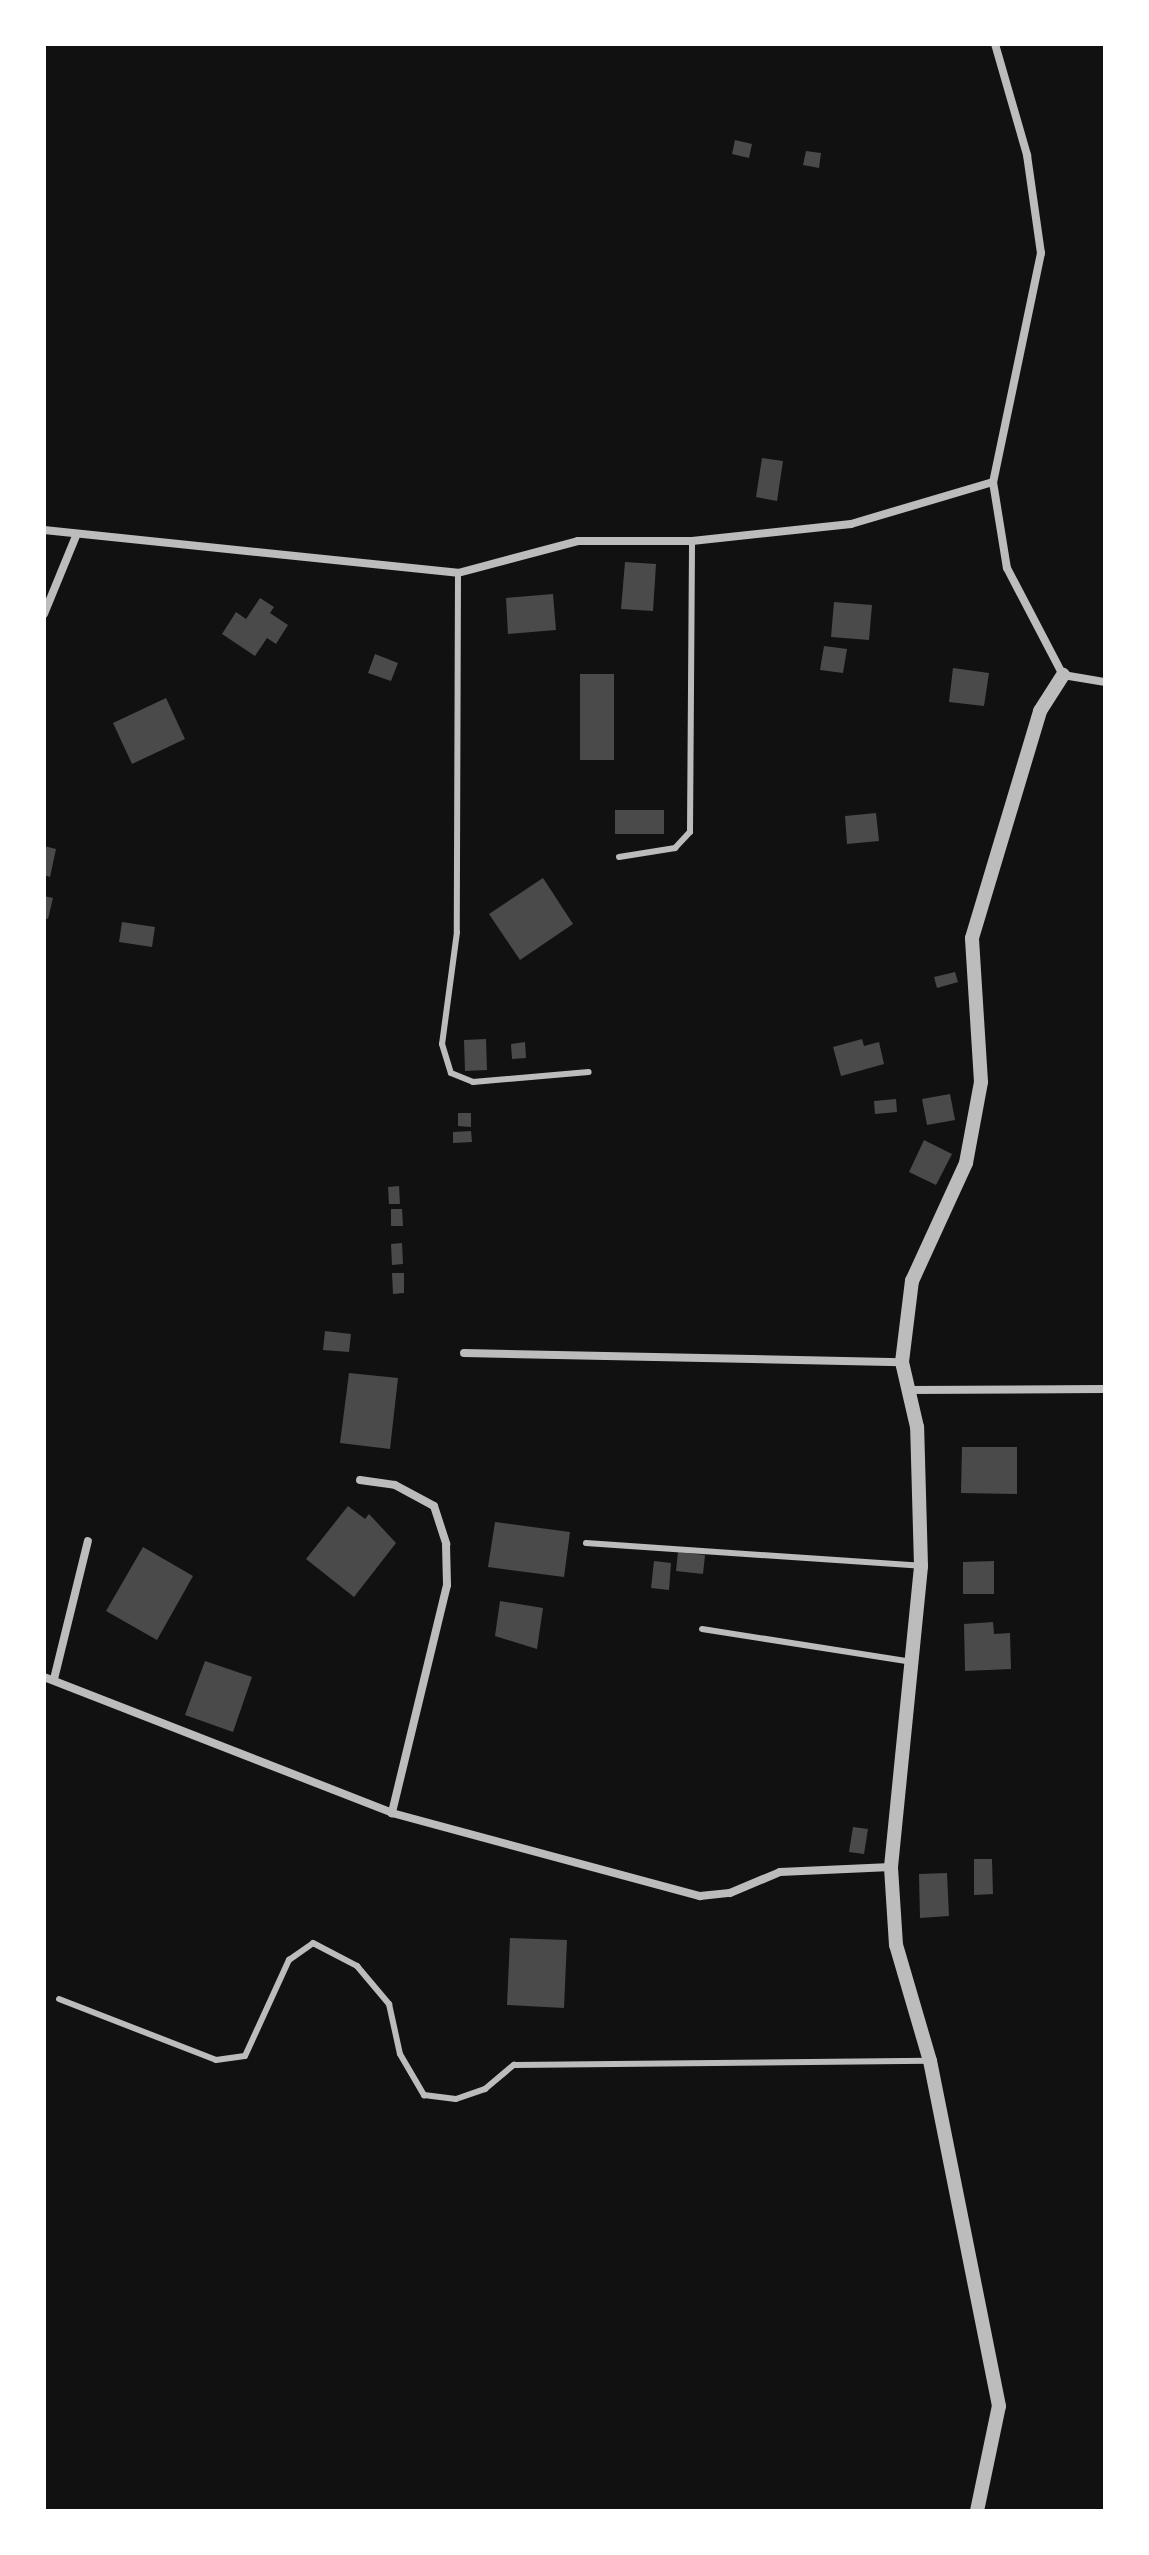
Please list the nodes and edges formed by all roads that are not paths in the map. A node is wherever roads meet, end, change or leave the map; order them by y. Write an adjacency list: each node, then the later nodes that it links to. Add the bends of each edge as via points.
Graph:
1 (995, 44): 2 (street, via 1027,155 1041,253)
2 (993, 482): 5 (street, via 851,524); 8 (street, via 1007,568)
3 (44, 530): 4 (street)
4 (76, 536): 6 (street, via 232,546 351,565); 7 (street)
5 (692, 541): 6 (street, via 578,541); 10 (lane, via 690,832 675,848)
6 (458, 573): 11 (lane, via 457,932 442,1044 451,1073 473,1082)
7 (44, 614)
8 (1063, 675): 9 (street); 13 (street, via 1040,711 972,938 981,1082 966,1163 912,1281)
9 (1105, 682)
10 (619, 857)
11 (589, 1072)
12 (464, 1353): 13 (street)
13 (902, 1362): 15 (street)
14 (1105, 1389): 15 (street)
15 (908, 1390): 19 (street, via 917,1427)
16 (360, 1480): 24 (street, via 395,1485 434,1506 446,1544 447,1585)
17 (88, 1541): 23 (street)
18 (586, 1543): 19 (lane)
19 (921, 1566): 21 (street)
20 (702, 1629): 21 (lane)
21 (912, 1662): 25 (street)
22 (44, 1677): 23 (street)
23 (54, 1679): 24 (street)
24 (392, 1813): 25 (street, via 700,1896 730,1893 780,1872)
25 (891, 1867): 27 (street, via 896,1945)
26 (59, 1999): 27 (lane, via 216,2060 245,2056 289,1960 313,1943 357,1966 389,2004 400,2054 424,2095 456,2099 514,2065)
27 (930, 2061): 28 (street, via 999,2406)
28 (977, 2511)

